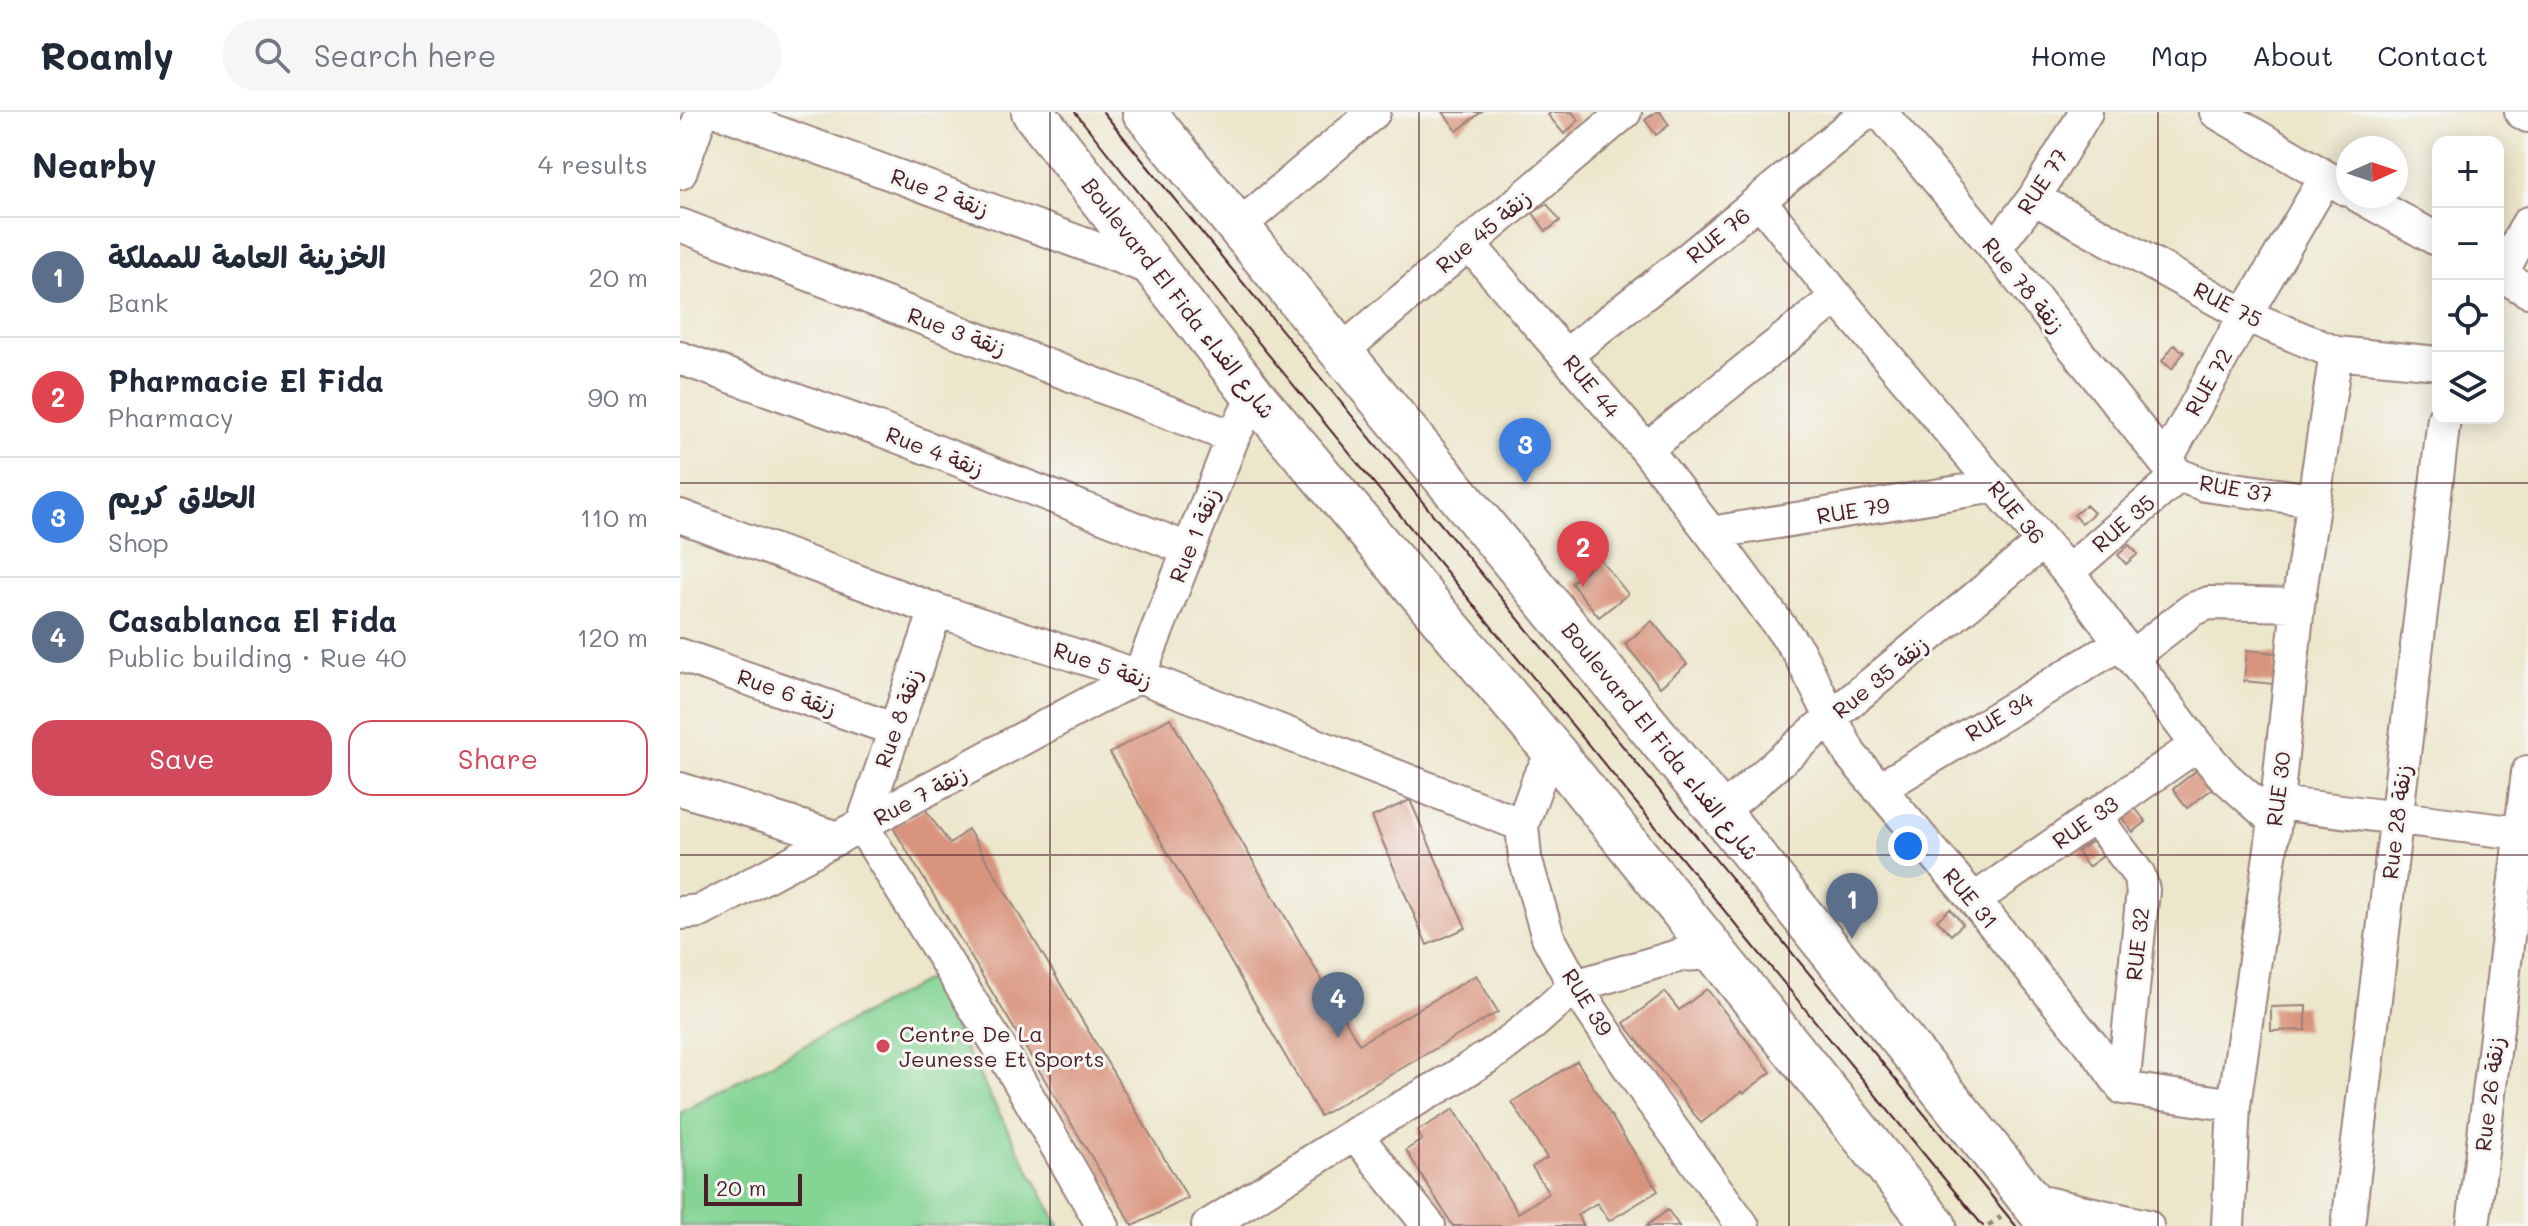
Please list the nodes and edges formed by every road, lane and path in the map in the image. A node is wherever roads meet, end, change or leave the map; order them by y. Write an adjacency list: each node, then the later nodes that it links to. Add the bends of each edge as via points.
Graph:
1 (702, 112): 13 (street)
2 (721, 112): 25 (street, Rue 2 زنقة)
3 (1033, 112): 25 (main road, Boulevard El Fida شارع الفداء)
4 (1144, 112): 21 (main road, Boulevard El Fida شارع الفداء)
5 (1625, 112): 23 (street, Rue 45 زنقة)
6 (1867, 112): 17 (street, RUE 76)
7 (1880, 112): 24 (street, Rue 78 زنقة)
8 (2086, 112): 16 (street, RUE 77)
9 (2521, 112): 12 (street)
10 (1369, 114): 21 (street)
11 (2234, 116): 14 (street)
12 (2528, 116)
13 (680, 173)
14 (2336, 183)
15 (2336, 185): 28 (street, RUE 72)
16 (2034, 198): 24 (street, RUE 77); 28 (street, RUE 75)
17 (1760, 201): 27 (street, RUE 36); 31 (street, RUE 76)
18 (2381, 208): 22 (street)
19 (2528, 223): 26 (street)
20 (680, 225): 36 (street, Rue 3 زنقة)
21 (1238, 227): 29 (main road, Boulevard El Fida شارع الفداء)
22 (2432, 237)
23 (1468, 243): 29 (street, Rue 45 زنقة); 31 (street, RUE 44)
24 (1995, 248): 38 (street, Rue 78 زنقة)
25 (1158, 271): 34 (main road, Boulevard El Fida شارع الفداء)
26 (2509, 280)
27 (1837, 297): 37 (street); 39 (street, RUE 36)
28 (2245, 315): 30 (street, RUE 75); 38 (street, RUE 72)
29 (1342, 351): 59 (main road, Boulevard El Fida شارع الفداء)
30 (2336, 353): 33 (street, RUE 75); 40 (street, RUE 30)
31 (1566, 355): 37 (street, RUE 44)
32 (680, 358): 44 (street, Rue 4 زنقة)
33 (2432, 362)
34 (1254, 396): 36 (street, Rue 1 زنقة); 54 (main road, Boulevard El Fida شارع الفداء)
35 (2443, 424): 61 (street, Rue 28 زنقة)
36 (1233, 437): 44 (street, Rue 1 زنقة)
37 (1646, 449): 42 (street, RUE 44)
38 (2172, 468): 40 (street, RUE 37, via 2205,485); 45 (street, RUE 35)
39 (1995, 486): 42 (street, RUE 79); 43 (street, RUE 36)
40 (2313, 500): 46 (street, RUE 30)
41 (680, 516): 47 (street, Rue 5 زنقة)
42 (1711, 533): 51 (street, RUE 31, via 1798,651)
43 (2042, 543): 45 (street, RUE 36); 51 (street, Rue 35 زنقة)
44 (1188, 549): 50 (street, Rue 1 زنقة)
45 (2068, 572): 48 (street, RUE 36)
46 (2298, 605): 48 (street, RUE 34, via 2209,603); 58 (street, RUE 30)
47 (936, 610): 50 (street, Rue 5 زنقة); 52 (street, Rue 8 زنقة)
48 (2125, 650): 53 (street, RUE 36); 57 (street, RUE 34)
49 (680, 655): 52 (street, Rue 6 زنقة)
50 (1139, 676): 62 (street, Rue 5 زنقة); 63 (street, Rue 7 زنقة)
51 (1830, 718): 57 (street, RUE 31); 59 (street, Rue 35 زنقة)
52 (893, 729): 63 (street, Rue 8 زنقة)
53 (2197, 745): 58 (street, RUE 36, via 2224,776); 60 (street, RUE 33)
54 (1554, 752): 62 (street, RUE 39); 67 (main road, Boulevard El Fida شارع الفداء)
55 (2528, 772): 64 (street, Rue 26 زنقة)
56 (680, 789): 63 (street)
57 (1879, 789): 65 (street, RUE 31)
58 (2276, 812): 61 (street); 70 (street, RUE 30)
59 (1720, 813): 72 (main road, Boulevard El Fida شارع الفداء)
60 (2094, 815): 65 (street, RUE 33); 69 (street, RUE 32, via 2139,875 2143,890)
61 (2397, 817): 64 (street); 80 (street, Rue 28 زنقة)
62 (1522, 825): 68 (street, RUE 39, via 1525,858 1544,924)
63 (850, 832): 66 (street, Rue 7 زنقة); 74 (street, via 1000,1048)
64 (2524, 833): 81 (street, Rue 26 زنقة)
65 (1974, 900): 69 (street, RUE 31)
66 (691, 912)
67 (1718, 953): 68 (street, via 1681,955); 78 (main road, Boulevard El Fida شارع الفداء)
68 (1575, 986): 71 (street, via 1497,1051); 77 (street, RUE 39)
69 (2123, 1088): 70 (street)
70 (2234, 1105): 79 (street, RUE 30)
71 (1355, 1134): 75 (street); 76 (street)
72 (2040, 1212): 73 (street)
73 (2141, 1225)
74 (1103, 1226)
75 (1208, 1226)
76 (1429, 1226)
77 (1743, 1226)
78 (1935, 1226)
79 (2228, 1226)
80 (2348, 1226)
81 (2473, 1226)

